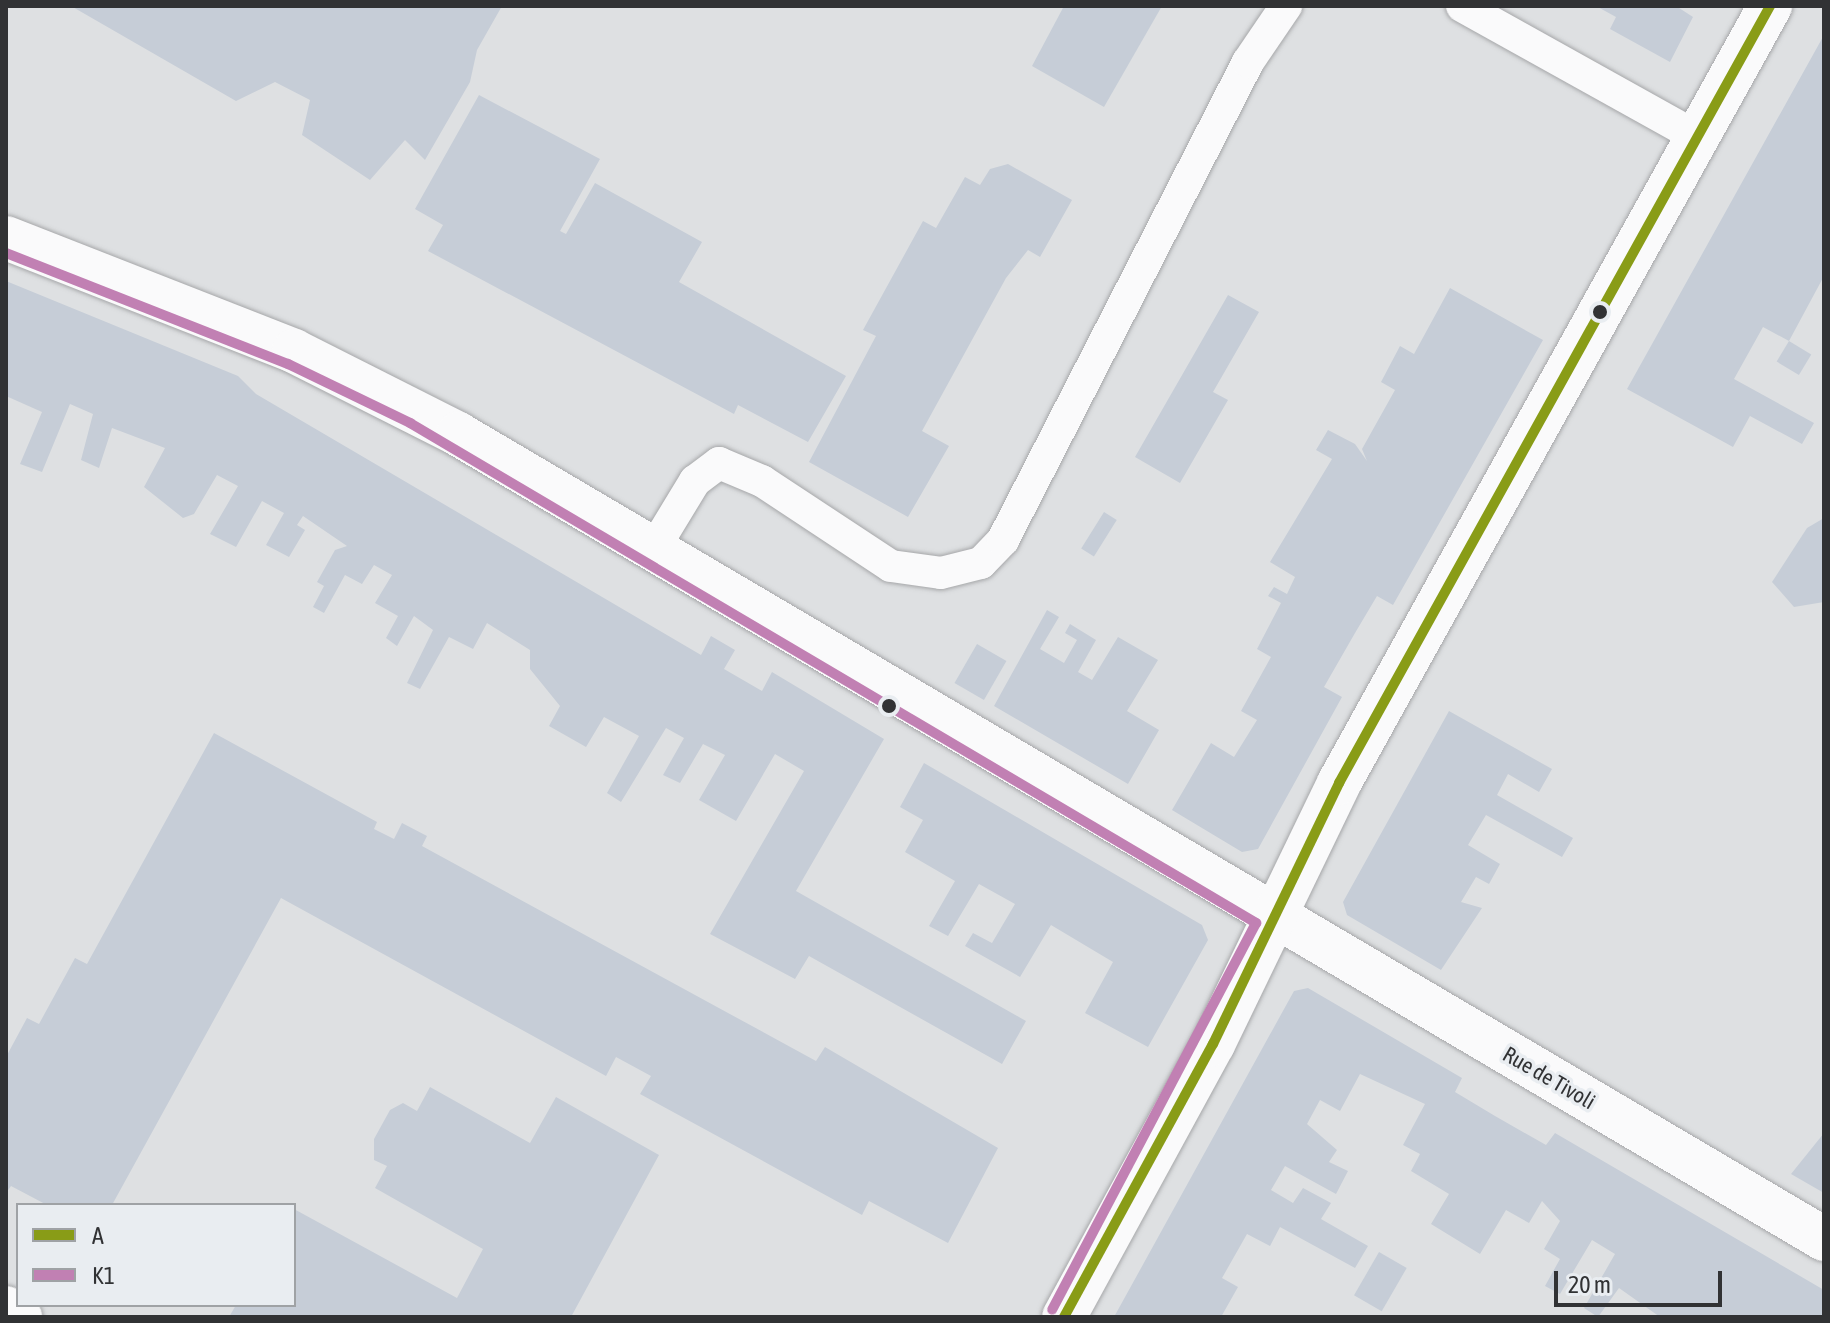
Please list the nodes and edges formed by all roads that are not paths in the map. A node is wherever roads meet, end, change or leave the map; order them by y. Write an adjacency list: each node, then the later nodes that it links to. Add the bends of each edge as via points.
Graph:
1 (1286, 6): 6 (lane, via 1248,62 1003,540 981,563 941,573 891,566 762,481 719,463 695,481)
2 (1462, 6): 4 (lane)
3 (1770, 6): 4 (street)
4 (1697, 137): 7 (street, via 1339,783)
5 (6, 238): 6 (street, Rue de Tivoli, via 337,371)
6 (653, 550): 7 (street, Rue de Tivoli)
7 (1274, 918): 8 (street, Rue de Tivoli); 11 (street, via 1213,1044)
8 (1824, 1239)
9 (6, 1308): 10 (street)
10 (20, 1317)
11 (1064, 1317)

